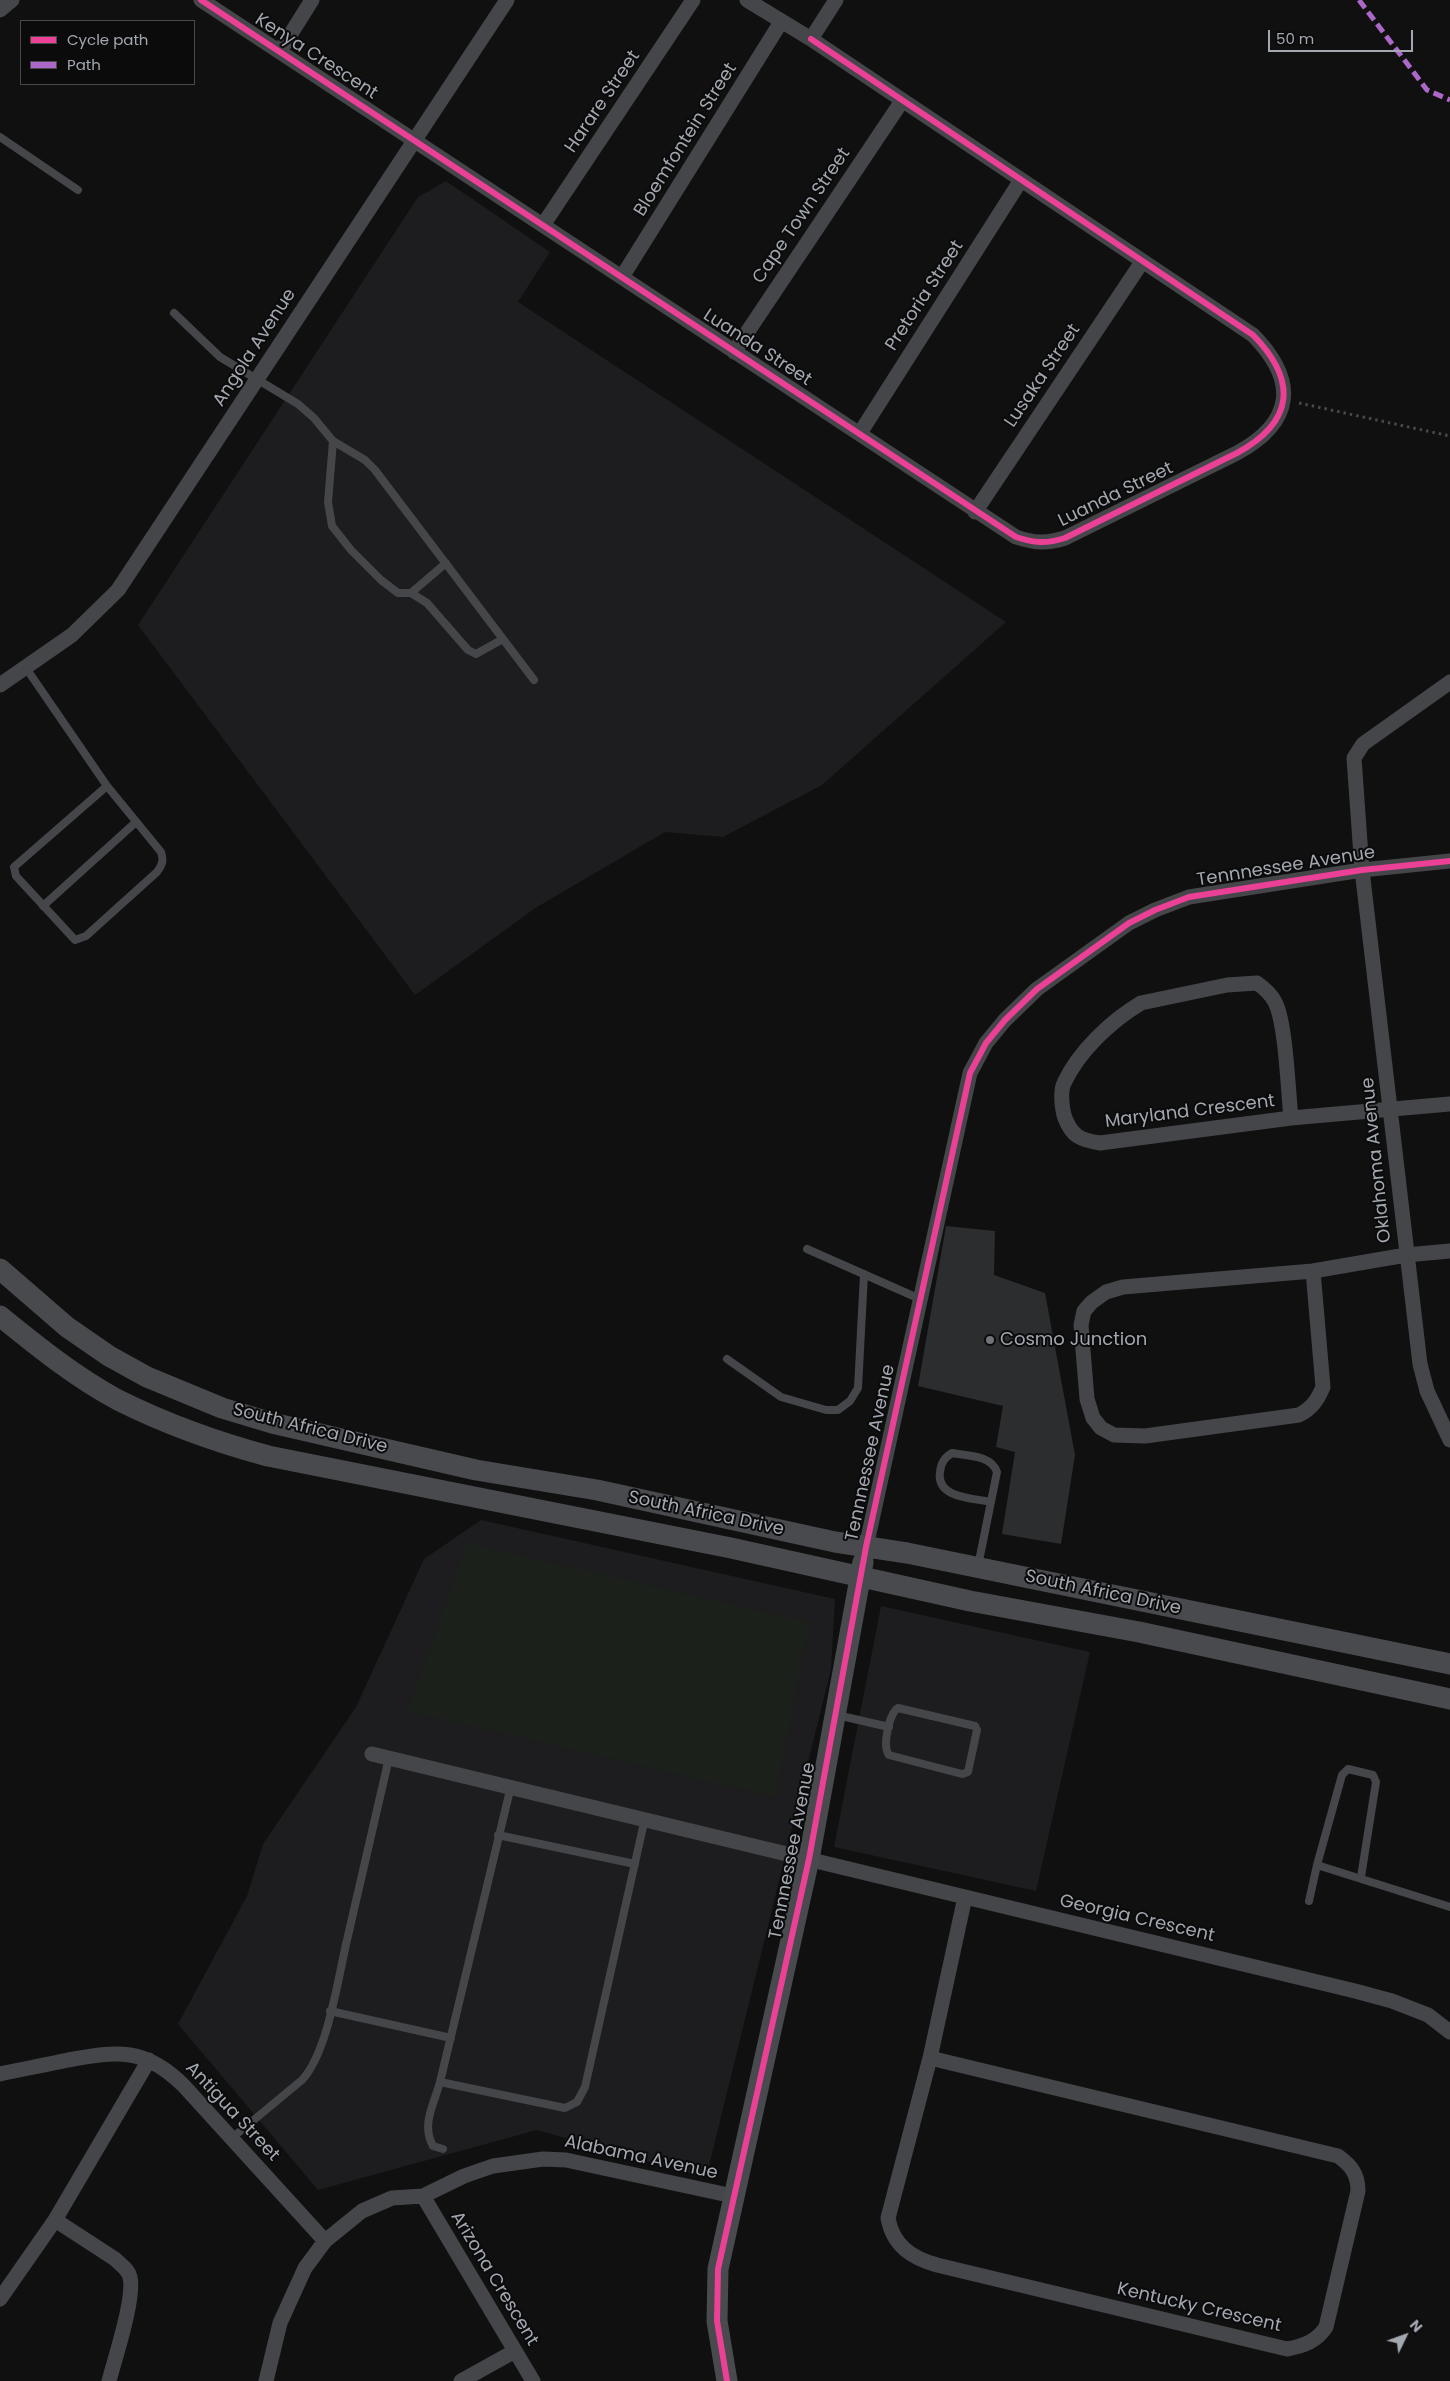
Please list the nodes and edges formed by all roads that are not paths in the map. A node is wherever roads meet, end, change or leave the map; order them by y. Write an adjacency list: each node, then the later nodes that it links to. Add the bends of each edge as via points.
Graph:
1 (12, 0): 8 (street)
2 (201, 0): 11 (street, Kenya Crescent)
3 (312, 0): 11 (street)
4 (507, 0): 14 (street, Angola Avenue)
5 (693, 0): 17 (street, Harare Street)
6 (747, 0): 9 (street)
7 (836, 0): 10 (street)
8 (0, 10)
9 (781, 22): 10 (street); 19 (street, Bloemfontein Street)
10 (811, 39): 12 (street)
11 (280, 51): 14 (street, Kenya Crescent)
12 (902, 101): 15 (street); 21 (street, Cape Town Street)
13 (0, 137): 16 (lane)
14 (413, 140): 17 (street, Luanda Street); 22 (street, Angola Avenue)
15 (1021, 180): 18 (street); 23 (street, Pretoria Street)
16 (78, 190)
17 (543, 225): 19 (street, Luanda Street)
18 (1142, 262): 25 (street, Lusaka Street); 25 (street, Luanda Street, via 1252,335 1278,365 1284,399 1274,423 1258,442 1093,526 1050,543 1034,543 1016,537)
19 (622, 278): 21 (street, Luanda Street)
20 (174, 313): 22 (lane, via 220,357)
21 (734, 352): 23 (street, Luanda Street)
22 (257, 380): 24 (lane, via 298,404); 29 (street, Angola Avenue, via 118,590 72,635)
23 (860, 432): 25 (street, Luanda Street)
24 (333, 441): 26 (lane, via 375,470); 27 (lane, via 328,502 332,526 380,580 398,593)
25 (975, 512)
26 (446, 562): 27 (lane); 28 (lane)
27 (411, 594): 28 (lane, via 427,603 468,650 476,654)
28 (503, 639): 30 (lane)
29 (26, 668): 32 (street, Angola Avenue); 33 (lane)
30 (534, 680)
31 (1450, 682): 36 (street, Oklahoma Avenue, via 1363,744 1354,758)
32 (0, 685)
33 (107, 786): 34 (lane); 37 (lane, via 15,864 13,871 16,876)
34 (136, 822): 37 (lane); 37 (lane, via 161,852 162,864 157,872 79,940 71,937)
35 (1450, 861): 36 (street, Tennnessee Avenue)
36 (1362, 870): 39 (street, Oklahoma Avenue); 47 (street, Tennnessee Avenue, via 1189,897 1156,910 1129,923 1037,989 1005,1020 986,1043 970,1073)
37 (43, 906)
38 (1450, 1104): 39 (street, Maryland Crescent)
39 (1390, 1111): 40 (street, Maryland Crescent); 43 (street, Oklahoma Avenue)
40 (1291, 1118): 40 (street, Maryland Crescent, via 1276,1003 1257,982 1141,1003 1095,1040 1063,1085 1064,1113 1070,1131 1100,1143)
41 (807, 1249): 46 (lane)
42 (1450, 1251): 43 (street)
43 (1406, 1255): 45 (street); 50 (street, Oklahoma Avenue, via 1420,1364 1427,1391)
44 (0, 1269): 52 (street, South Africa Drive, via 67,1327 109,1356 147,1377 222,1408 272,1423 476,1470 597,1490)
45 (1313, 1271): 45 (street, via 1323,1387 1309,1410 1299,1415 1145,1436 1114,1435 1101,1428 1093,1418 1087,1399 1081,1325 1084,1311 1106,1292 1123,1287)
46 (864, 1274): 47 (lane); 49 (lane, via 858,1388 850,1401 838,1410 826,1410 782,1397)
47 (920, 1299): 52 (street, Tennnessee Avenue)
48 (0, 1316): 54 (street, South Africa Drive, via 41,1349 117,1399 225,1444 268,1456)
49 (727, 1359)
50 (1450, 1440)
51 (991, 1502): 51 (lane, via 997,1472 995,1465 987,1460 952,1453 946,1457 941,1465 939,1481 942,1488); 53 (lane)
52 (866, 1547): 53 (street, South Africa Drive); 54 (street, Tennnessee Avenue)
53 (978, 1567): 55 (street, South Africa Drive)
54 (860, 1576): 56 (street, South Africa Drive); 57 (street, Tennnessee Avenue)
55 (1450, 1664)
56 (1450, 1699)
57 (835, 1714): 58 (lane); 64 (street, Tennnessee Avenue)
58 (889, 1727): 58 (lane, via 894,1711 902,1708 975,1726 977,1730 969,1770 962,1774 892,1757 885,1748)
59 (372, 1754): 60 (street, Georgia Crescent)
60 (389, 1758): 61 (street, Georgia Crescent); 71 (lane)
61 (511, 1786): 62 (street, Georgia Crescent); 63 (lane)
62 (646, 1818): 64 (street, Georgia Crescent); 65 (lane)
63 (498, 1835): 65 (lane); 73 (lane)
64 (809, 1859): 68 (street, Georgia Crescent); 81 (street, Tennnessee Avenue)
65 (635, 1864): 77 (lane, via 585,2087 577,2102 565,2108)
66 (1317, 1865): 67 (lane); 67 (lane, via 1348,1768 1373,1775 1376,1782); 69 (lane)
67 (1361, 1877): 70 (lane)
68 (965, 1898): 72 (street, Georgia Crescent, via 1355,1990 1428,2015); 74 (street, Kentucky Crescent)
69 (1309, 1901)
70 (1450, 1907)
71 (330, 2011): 73 (lane); 78 (lane, via 317,2058 310,2071)
72 (1450, 2032)
73 (451, 2038): 77 (lane)
74 (930, 2058): 74 (street, Kentucky Crescent, via 888,2218 894,2238 905,2251 937,2265 1287,2349 1307,2344 1326,2327 1358,2192 1356,2174 1338,2156)
75 (149, 2060): 76 (street, Antigua Street, via 104,2053); 78 (street, Antigua Street, via 174,2076); 82 (street)
76 (0, 2074)
77 (440, 2082): 79 (lane, via 427,2126 433,2146)
78 (232, 2138): 83 (street, Antigua Street)
79 (443, 2149)
80 (423, 2196): 81 (street, Alabama Avenue, via 493,2166 554,2159); 83 (street, Alabama Avenue, via 392,2198 376,2203); 85 (street, Arizona Crescent)
81 (733, 2196): 90 (street, Tennnessee Avenue, via 718,2268 716,2300 718,2335)
82 (55, 2220): 84 (street); 86 (street, via 115,2259 130,2278 129,2303)
83 (325, 2241): 87 (street, Alabama Avenue, via 294,2289 280,2323)
84 (0, 2299)
85 (515, 2351): 88 (street); 89 (street, Arizona Crescent)
86 (109, 2381)
87 (266, 2381)
88 (462, 2381)
89 (533, 2381)
90 (727, 2381)

